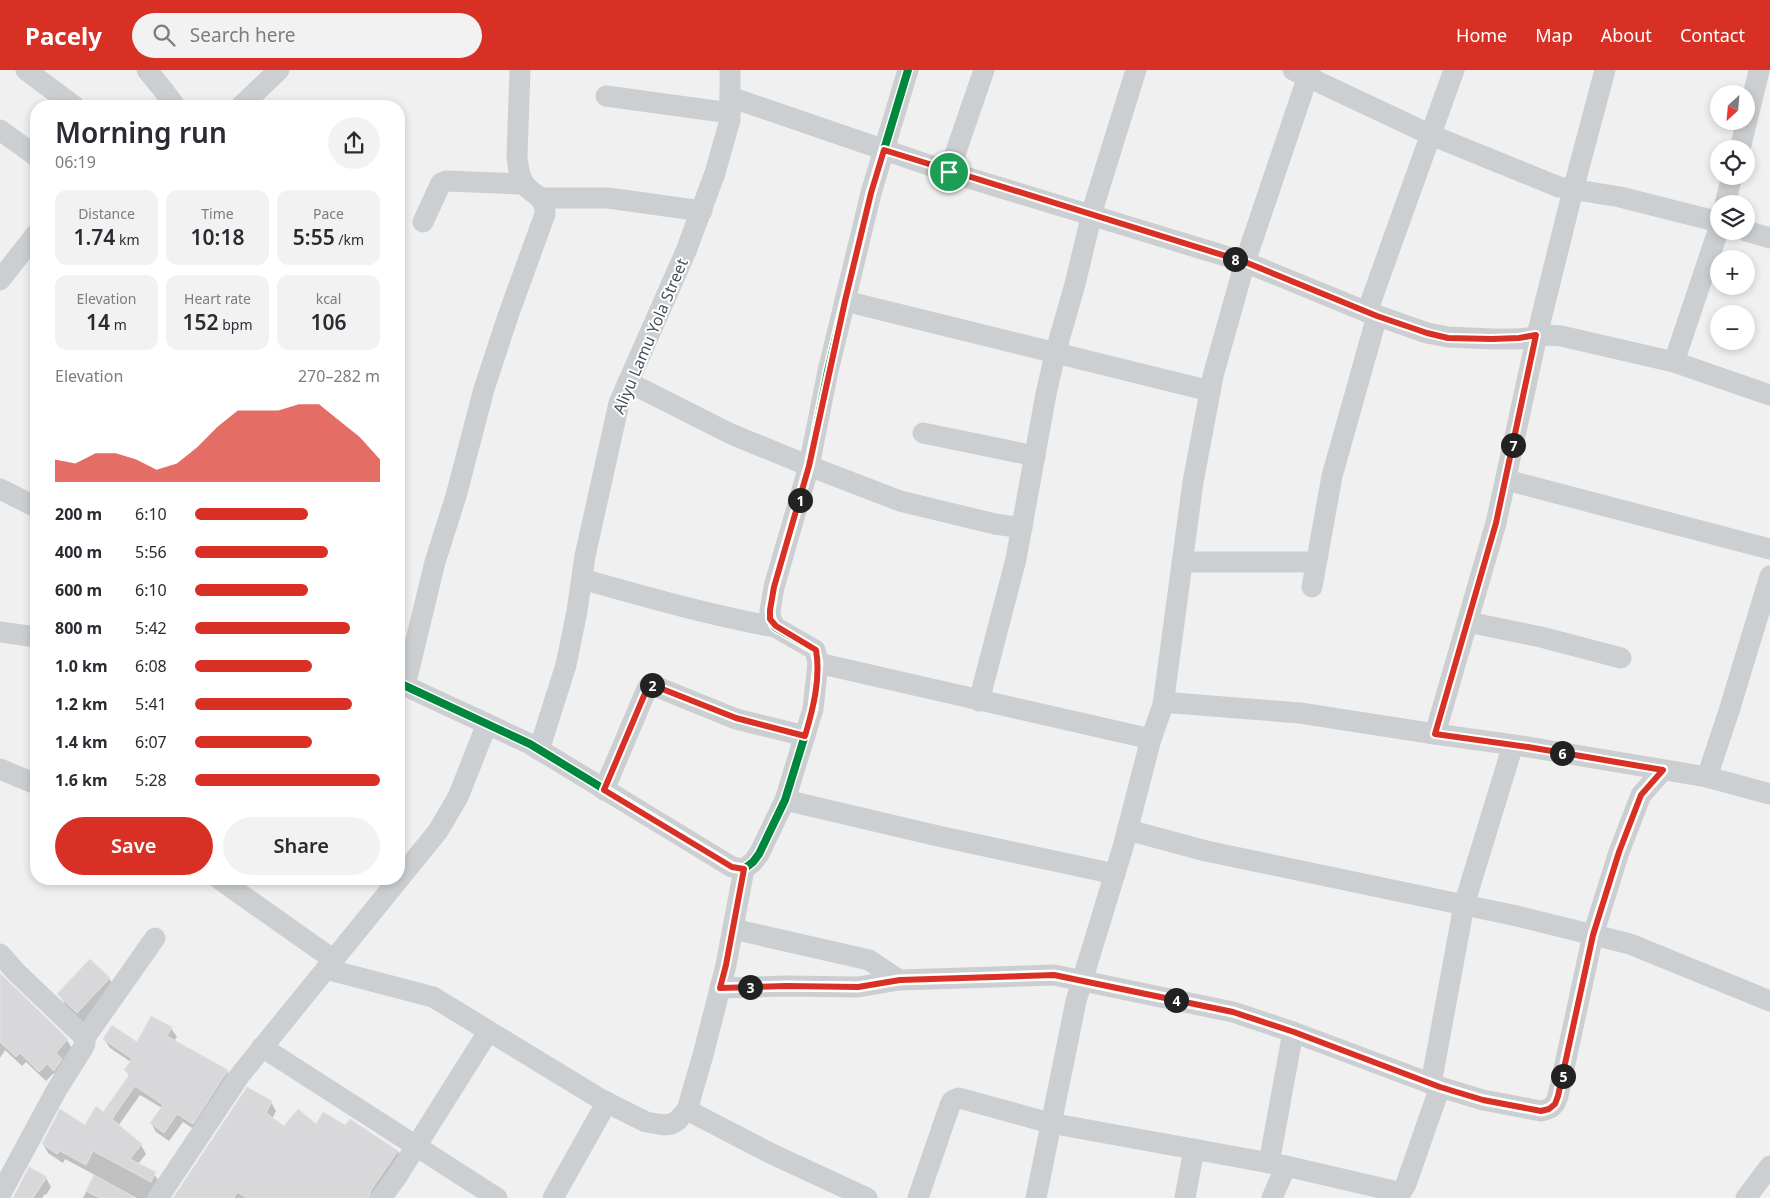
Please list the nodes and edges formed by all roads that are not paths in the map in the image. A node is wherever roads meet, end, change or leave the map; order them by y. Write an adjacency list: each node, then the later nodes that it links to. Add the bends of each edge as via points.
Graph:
1 (26, 70): 14 (street)
2 (146, 70): 15 (street)
3 (279, 70): 16 (street)
4 (520, 70): 24 (street, via 517,157)
5 (730, 70): 17 (street, Aliyu Lamu Yola Street)
6 (908, 70): 21 (street)
7 (984, 70): 23 (street)
8 (1136, 70): 28 (street)
9 (1454, 70): 19 (street)
10 (1605, 70): 25 (street)
11 (1762, 72): 20 (street)
12 (1304, 73): 19 (street); 35 (street)
13 (606, 96): 17 (street)
14 (66, 100)
15 (170, 100)
16 (247, 100)
17 (730, 105): 21 (street); 27 (street, Aliyu Lamu Yola Street, via 730,120)
18 (0, 130): 22 (street)
19 (1431, 135): 25 (street); 38 (street)
20 (1743, 140)
21 (884, 150): 23 (street); 37 (street)
22 (30, 152)
23 (949, 172): 28 (street)
24 (524, 184): 26 (street); 30 (street, via 446,181 441,183)
25 (1573, 190): 29 (street, via 1620,197); 39 (street)
26 (540, 198): 27 (street, via 608,198); 65 (street, via 546,206 545,214 484,389)
27 (702, 211): 42 (street, Aliyu Lamu Yola Street)
28 (1091, 215): 35 (street); 40 (street, via 1076,284)
29 (1710, 220)
30 (423, 222)
31 (1755, 234): 32 (street)
32 (1770, 238)
33 (1715, 240): 41 (street)
34 (30, 242): 36 (street)
35 (1245, 262): 38 (street); 43 (street)
36 (0, 280)
37 (845, 301): 40 (street); 47 (street)
38 (1372, 314): 39 (street, via 1448,338); 54 (street, via 1332,476)
39 (1536, 335): 41 (street, via 1561,336); 48 (street)
40 (1055, 354): 43 (street); 46 (street)
41 (1674, 362): 44 (street)
42 (628, 382): 47 (street, via 731,434); 56 (street, Aliyu Lamu Yola Street, via 612,430)
43 (1210, 391): 53 (street)
44 (1770, 395)
45 (923, 433): 46 (street)
46 (1035, 456): 51 (street)
47 (809, 466): 51 (street, via 900,501); 60 (street, via 774,587 770,619)
48 (1506, 480): 52 (street); 59 (street)
49 (0, 489): 50 (street)
50 (30, 504)
51 (1022, 528): 67 (street)
52 (1770, 549)
53 (1182, 562): 54 (street); 68 (street)
54 (1316, 562): 57 (street)
55 (1770, 576): 58 (street)
56 (582, 579): 60 (street, via 726,618); 74 (street, Aliyu Lamu Yola Street, via 566,665)
57 (1312, 587)
58 (1765, 608): 77 (street)
59 (1468, 622): 63 (street); 70 (street)
60 (776, 626): 64 (street, via 816,650)
61 (0, 632): 62 (street)
62 (30, 636)
63 (1621, 658)
64 (818, 663): 67 (street); 71 (street, via 813,709)
65 (405, 673)
66 (405, 685): 69 (street)
67 (979, 701): 72 (street)
68 (1163, 706): 70 (street, via 1167,703 1300,714); 72 (street)
69 (487, 724): 74 (street); 84 (street, via 458,797 438,831)
70 (1435, 734): 73 (street)
71 (805, 736): 79 (street, via 736,718 652,685 646,691); 81 (street)
72 (1152, 739): 82 (street)
73 (1513, 746): 76 (street); 88 (street)
74 (539, 750): 79 (street)
75 (0, 769): 78 (street)
76 (1663, 770): 77 (street); 90 (street, via 1641,795)
77 (1707, 778): 80 (street)
78 (30, 782)
79 (604, 790): 83 (street, via 732,867)
80 (1770, 794)
81 (785, 800): 83 (street, via 759,854); 85 (street)
82 (1128, 830): 85 (street); 88 (street, via 1206,851)
83 (744, 869): 89 (street)
84 (405, 872)
85 (1115, 874): 95 (street)
86 (231, 885): 93 (street)
87 (394, 885): 93 (street)
88 (1464, 905): 90 (street); 102 (street)
89 (733, 929): 94 (street, via 869,960); 96 (street)
90 (1593, 935): 97 (street, via 1630,944); 102 (street, via 1555,1104 1541,1111 1525,1110)
91 (155, 938): 100 (street)
92 (0, 954): 100 (street)
93 (330, 965): 98 (street, via 433,997); 101 (street)
94 (900, 980): 95 (street, via 1054,975); 96 (street, via 858,987)
95 (1082, 980): 99 (street, via 1233,1012); 105 (street)
96 (720, 988): 104 (street)
97 (1770, 1001)
98 (488, 1032): 103 (street); 106 (street)
99 (1294, 1032): 102 (street); 108 (street)
100 (84, 1039): 111 (street, via 83,1048 56,1091)
101 (262, 1048): 106 (street); 112 (street, via 240,1075)
102 (1436, 1085): 110 (street)
103 (607, 1102): 104 (street, via 646,1122 664,1125 677,1121); 115 (street)
104 (687, 1110): 116 (street)
105 (1050, 1124): 107 (street); 117 (street, via 959,1098 952,1101); 118 (street)
106 (416, 1147): 113 (street); 114 (street)
107 (1194, 1149): 108 (street); 119 (street)
108 (1278, 1164): 110 (street); 120 (street)
109 (1770, 1166): 121 (street)
110 (1403, 1194)
111 (4, 1195)
112 (158, 1198)
113 (381, 1198)
114 (497, 1198)
115 (553, 1198)
116 (867, 1198)
117 (918, 1198)
118 (1036, 1198)
119 (1185, 1198)
120 (1272, 1198)
121 (1746, 1198)

